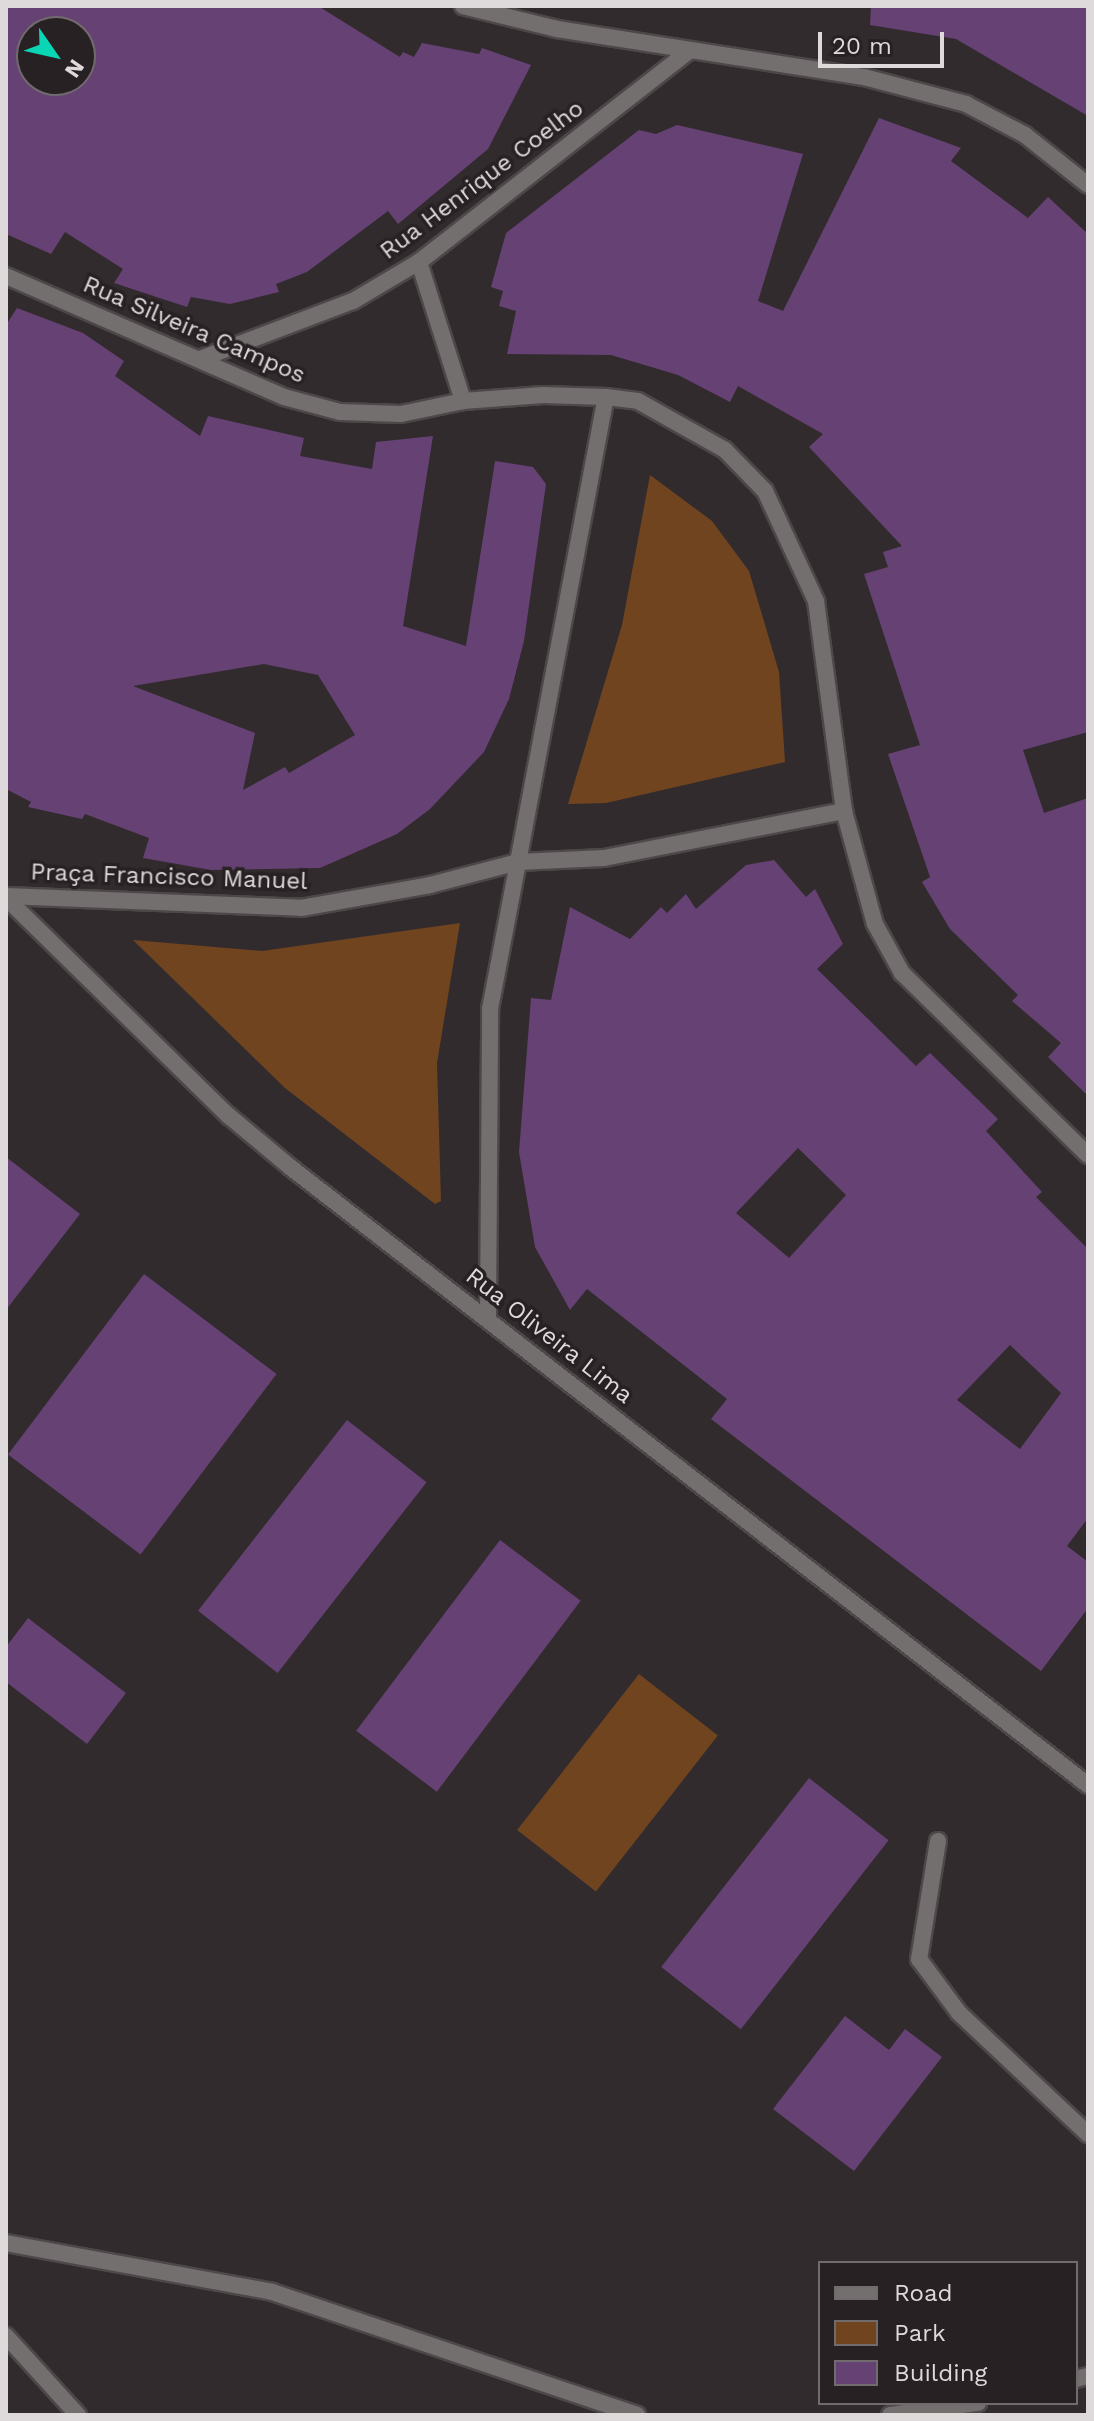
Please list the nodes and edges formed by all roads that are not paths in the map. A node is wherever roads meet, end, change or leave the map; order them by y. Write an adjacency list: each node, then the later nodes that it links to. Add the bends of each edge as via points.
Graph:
1 (463, 6): 2 (street)
2 (690, 50): 3 (street, via 864,77 966,104 1025,135); 4 (street, Rua Henrique Coelho)
3 (1088, 185)
4 (419, 262): 6 (street, Rua Henrique Coelho, via 313,319); 8 (street)
5 (6, 276): 6 (street, Rua Silveira Campos)
6 (200, 359): 8 (street, Rua Silveira Campos, via 284,397 340,412 401,414)
7 (606, 397): 8 (street, Rua Silveira Campos); 9 (street, Rua Silveira Campos, via 638,401 680,420 725,450 765,491 816,601); 10 (street)
8 (463, 401)
9 (844, 811): 10 (street, Praça Francisco Manuel, via 604,858); 12 (street, via 875,924 902,973)
10 (518, 862): 11 (street, Praça Francisco Manuel, via 430,885 301,908); 13 (street, via 490,1009)
11 (6, 897): 13 (street, Rua Oliveira Lima, via 229,1116)
12 (1088, 1155)
13 (488, 1319): 14 (street, Rua Oliveira Lima)
14 (1088, 1785)
15 (938, 1841): 16 (street, via 919,1959 959,2013)
16 (1088, 2134)
17 (6, 2243): 21 (street, via 272,2292)
18 (6, 2336): 20 (street)
19 (963, 2405): 22 (street)
20 (78, 2415)
21 (637, 2415)
22 (890, 2415)

